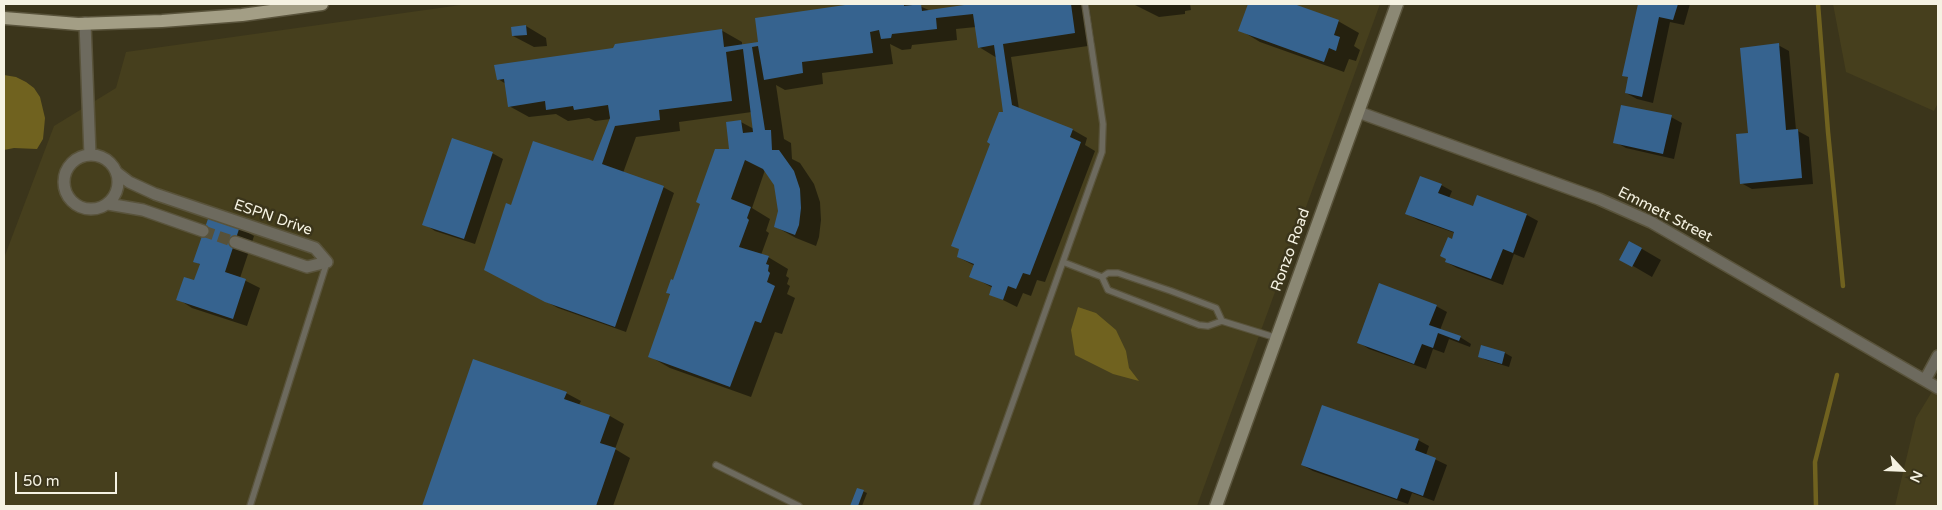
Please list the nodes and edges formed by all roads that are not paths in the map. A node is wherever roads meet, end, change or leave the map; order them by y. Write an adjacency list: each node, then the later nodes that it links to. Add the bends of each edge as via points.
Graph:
1 (322, 4): 5 (main road, via 242,15)
2 (1085, 4): 13 (lane, via 1103,124 1102,152)
3 (1397, 4): 6 (main road, Ronzo Road)
4 (4, 18): 5 (main road)
5 (81, 23): 7 (street)
6 (1358, 112): 16 (main road, Ronzo Road); 18 (street, Emmett Street, via 1599,199 1651,222)
7 (90, 155): 8 (street, ESPN Drive, via 104,158); 9 (street, via 77,158 70,164 63,181 64,191 75,205 83,209)
8 (116, 172): 9 (street, via 117,189); 12 (street, ESPN Drive, via 155,194 315,248)
9 (108, 204): 10 (street, via 143,210)
10 (204, 231)
11 (236, 242): 12 (street, via 307,267)
12 (327, 262): 21 (lane)
13 (1063, 262): 14 (lane); 23 (lane)
14 (1102, 277): 15 (lane, via 1118,272 1216,308); 15 (lane, via 1108,290 1199,325 1208,326)
15 (1222, 320): 16 (lane)
16 (1276, 338): 24 (main road, Ronzo Road)
17 (1938, 356): 18 (street)
18 (1925, 380): 19 (street, Emmett Street)
19 (1938, 388)
20 (716, 465): 22 (lane)
21 (250, 506)
22 (799, 506)
23 (976, 506)
24 (1216, 506)

